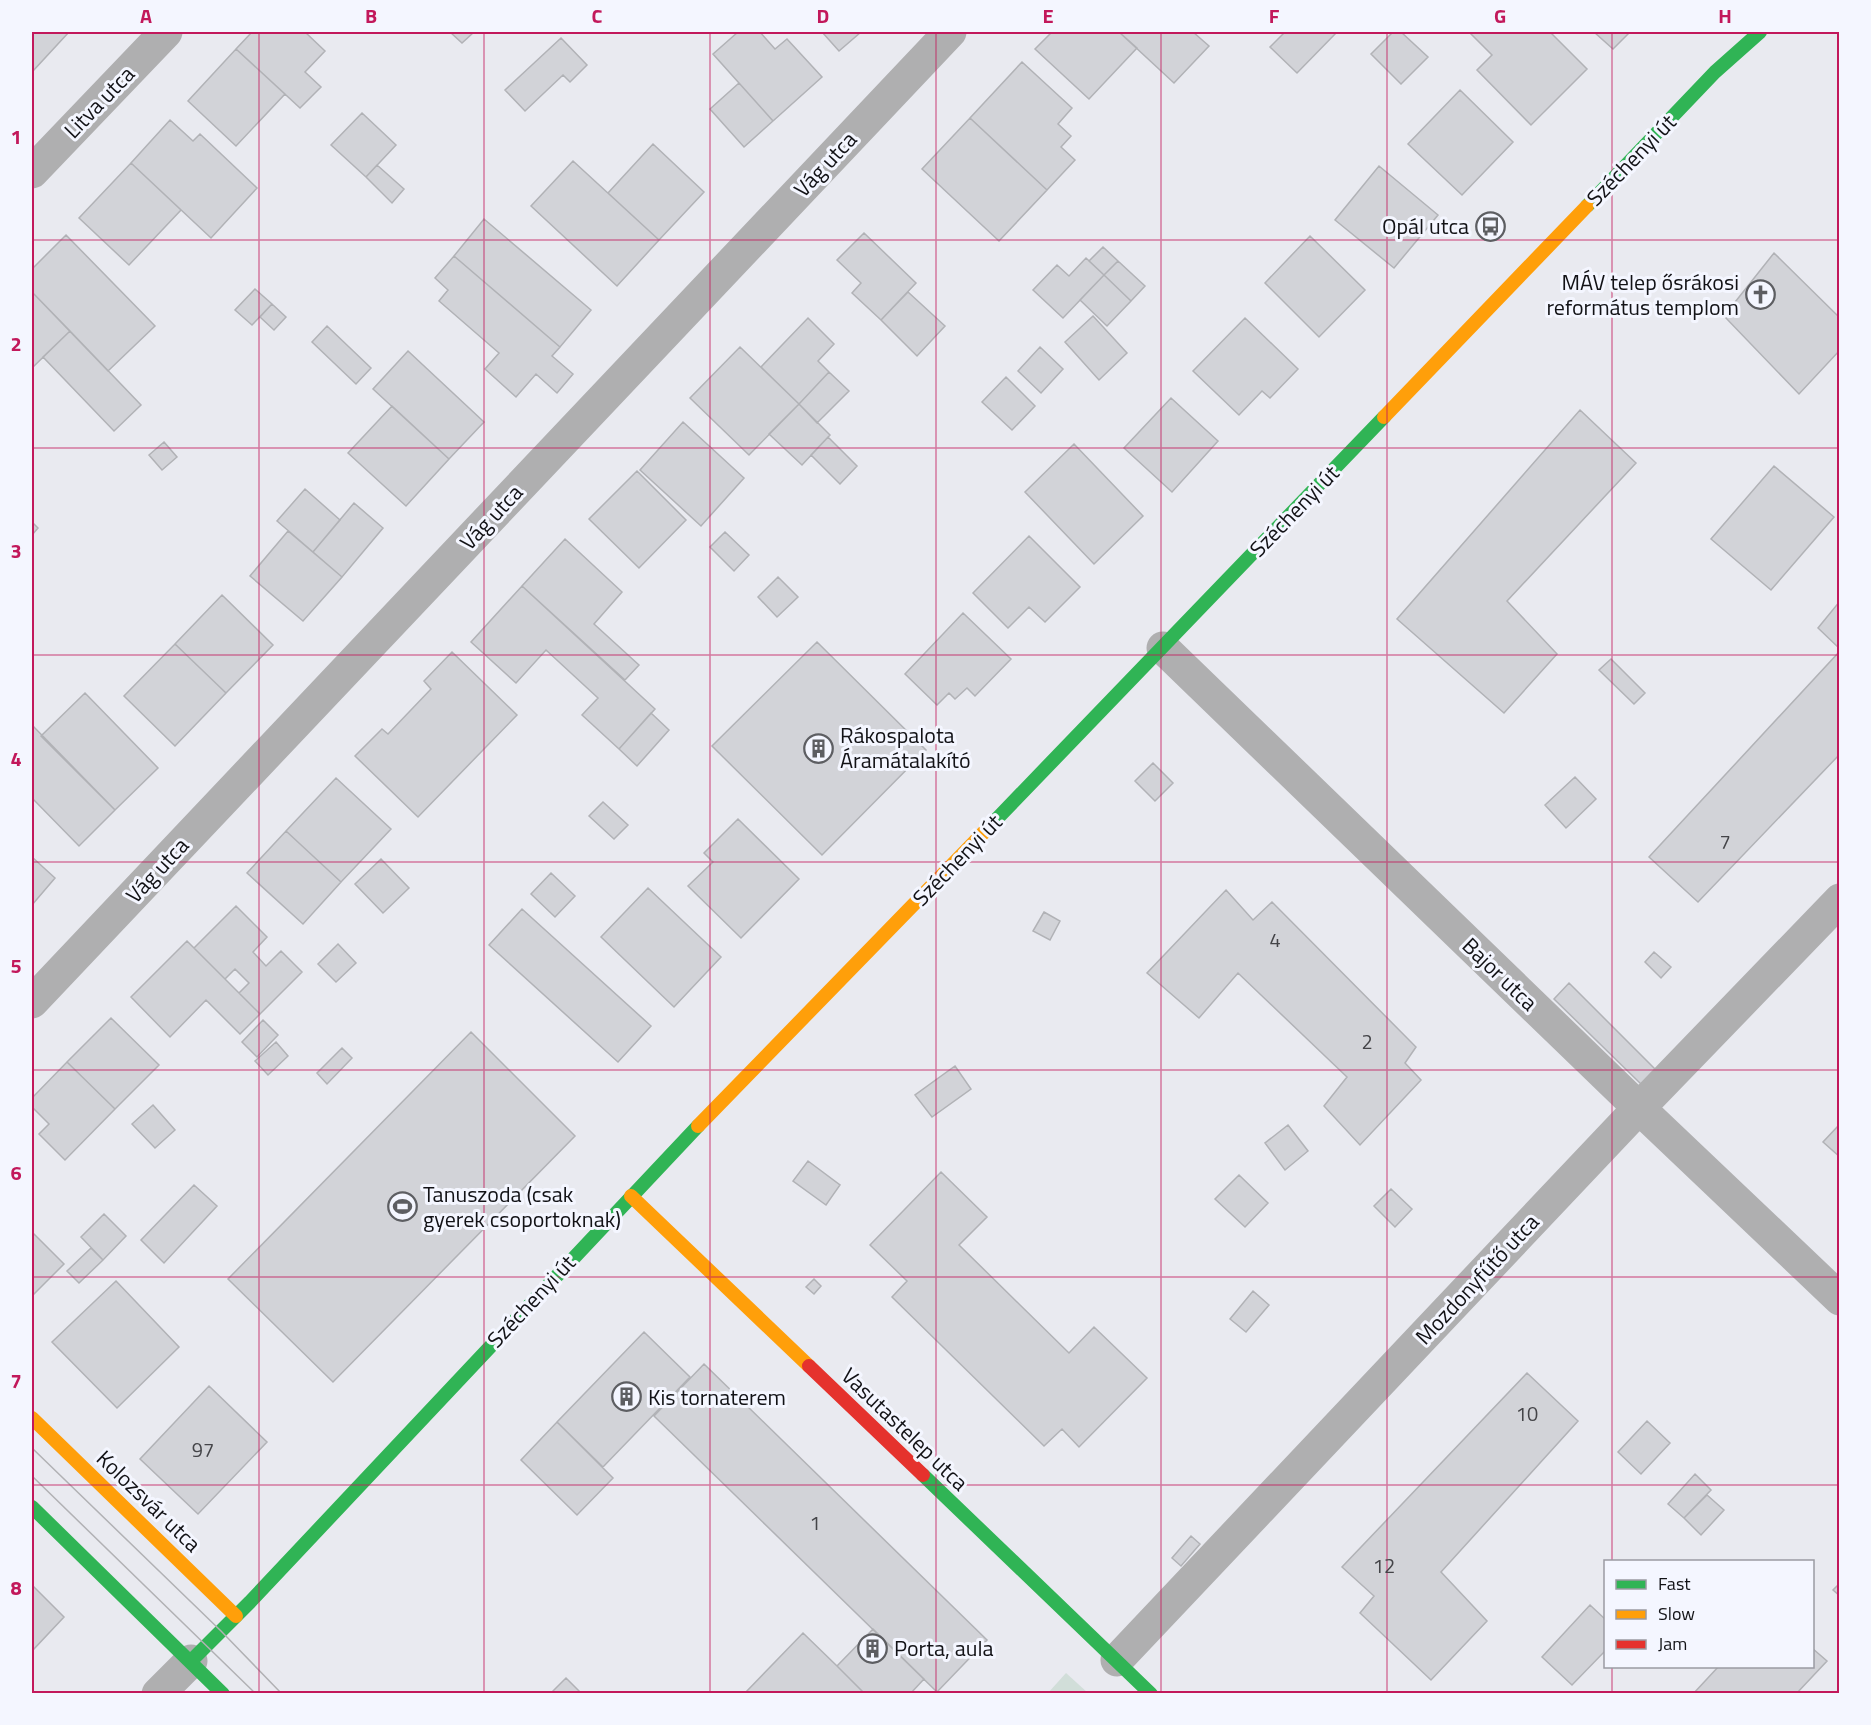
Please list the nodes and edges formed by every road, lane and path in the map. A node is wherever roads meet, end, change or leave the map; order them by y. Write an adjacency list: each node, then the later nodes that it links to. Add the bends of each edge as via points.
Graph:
1 (166, 32): 4 (street, Litva utca)
2 (950, 32): 7 (street, Vág utca)
3 (1760, 32): 5 (street, Széchenyi út, via 1715,72)
4 (32, 172)
5 (1163, 648): 8 (street, Bajor utca); 9 (street, Széchenyi út)
6 (1839, 900): 8 (street, Mozdonyfűtő utca)
7 (32, 1002)
8 (1639, 1108): 10 (street, Bajor utca); 14 (street, Mozdonyfűtő utca)
9 (631, 1196): 13 (street, Széchenyi út); 14 (street, Vasutastelep utca)
10 (1839, 1299)
11 (32, 1418): 13 (street, Kolozsvár utca)
12 (32, 1507): 15 (street)
13 (236, 1616): 15 (street, Széchenyi út)
14 (1117, 1660): 18 (street, Vasutastelep utca)
15 (191, 1661): 16 (street, Széchenyi út); 17 (street)
16 (158, 1694)
17 (224, 1694)
18 (1151, 1694)

